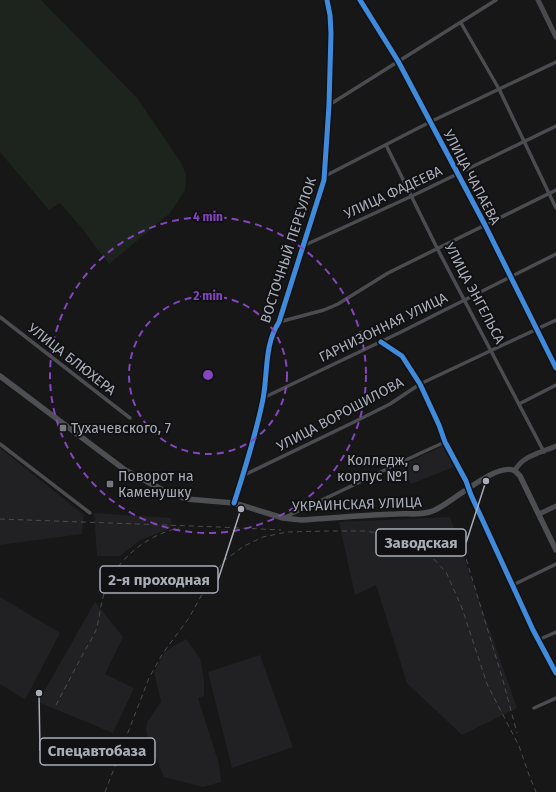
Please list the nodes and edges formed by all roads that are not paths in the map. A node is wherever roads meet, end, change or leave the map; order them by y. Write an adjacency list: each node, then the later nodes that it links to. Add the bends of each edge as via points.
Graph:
1 (327, 0): 10 (street, ВОСТОЧНЫЙ ПЕРЕУЛОК, via 332,33)
2 (360, 0): 7 (street, УЛИЦА ЧАПАЕВА)
3 (496, 0): 5 (street)
4 (538, 0): 6 (street)
5 (461, 23): 7 (street); 9 (street)
6 (556, 38)
7 (398, 61): 10 (street); 11 (street, УЛИЦА ЧАПАЕВА)
8 (556, 62): 9 (street)
9 (499, 89): 11 (street); 13 (street)
10 (329, 105): 16 (street, ВОСТОЧНЫЙ ПЕРЕУЛОК)
11 (430, 122): 14 (street); 15 (street, УЛИЦА ЧАПАЕВА)
12 (556, 126): 13 (street, УЛИЦА ФАДЕЕВА)
13 (524, 142): 15 (street, УЛИЦА ФАДЕЕВА); 18 (street)
14 (386, 145): 16 (street); 19 (street, УЛИЦА ЭНГЕЛЬСА)
15 (457, 174): 19 (street, УЛИЦА ФАДЕЕВА); 21 (street, УЛИЦА ЧАПАЕВА)
16 (325, 176): 22 (street, ВОСТОЧНЫЙ ПЕРЕУЛОК)
17 (556, 190): 18 (street)
18 (549, 194): 20 (street); 21 (street)
19 (412, 196): 22 (street, УЛИЦА ФАДЕЕВА); 23 (street, УЛИЦА ЭНГЕЛЬСА)
20 (556, 208)
21 (485, 225): 23 (street); 25 (street, УЛИЦА ЧАПАЕВА)
22 (303, 246): 29 (street, ВОСТОЧНЫЙ ПЕРЕУЛОК)
23 (437, 248): 26 (street, УЛИЦА ЭНГЕЛЬСА); 29 (street, via 388,273 338,304)
24 (556, 254): 25 (street, ГАРНИЗОННАЯ УЛИЦА)
25 (510, 276): 26 (street, ГАРНИЗОННАЯ УЛИЦА); 30 (street, УЛИЦА ЧАПАЕВА)
26 (464, 299): 31 (street, ГАРНИЗОННАЯ УЛИЦА); 32 (street, УЛИЦА ЭНГЕЛЬСА)
27 (0, 317): 39 (street, УЛИЦА БЛЮХЕРА)
28 (556, 320): 30 (street, УЛИЦА ВОРОШИЛОВА)
29 (279, 322): 37 (street, ВОСТОЧНЫЙ ПЕРЕУЛОК, via 270,344)
30 (537, 329): 32 (street, УЛИЦА ВОРОШИЛОВА); 33 (street, УЛИЦА ЧАПАЕВА)
31 (381, 342): 35 (street, via 402,356); 37 (street, ГАРНИЗОННАЯ УЛИЦА)
32 (491, 351): 35 (street, УЛИЦА ВОРОШИЛОВА); 38 (street, УЛИЦА ЭНГЕЛЬСА)
33 (556, 368)
34 (0, 376): 47 (main road, УКРАИНСКАЯ УЛИЦА, via 125,470 156,487 183,499)
35 (420, 384): 40 (street); 45 (street, УЛИЦА ВОРОШИЛОВА, via 390,404)
36 (556, 385): 38 (street)
37 (263, 398): 45 (street, ВОСТОЧНЫЙ ПЕРЕУЛОК)
38 (519, 404): 43 (street, УЛИЦА ЭНГЕЛЬСА)
39 (130, 418)
40 (445, 442): 46 (street); 51 (street)
41 (0, 444): 49 (street)
42 (556, 446): 43 (street)
43 (544, 452): 44 (street, via 519,464)
44 (515, 471): 46 (main road, УКРАИНСКАЯ УЛИЦА, via 499,472); 50 (main road)
45 (242, 476): 47 (street, ВОСТОЧНЫЙ ПЕРЕУЛОК)
46 (469, 488): 51 (main road, УКРАИНСКАЯ УЛИЦА, via 425,514 301,520); 54 (street)
47 (234, 503): 51 (main road, УКРАИНСКАЯ УЛИЦА)
48 (556, 506): 50 (street)
49 (90, 513)
50 (539, 514): 52 (main road)
51 (284, 518)
52 (556, 550)
53 (556, 564): 54 (street)
54 (513, 585): 56 (street)
55 (556, 632): 56 (street)
56 (538, 640): 57 (street)
57 (556, 673)
58 (556, 698): 59 (street)
59 (534, 708)

